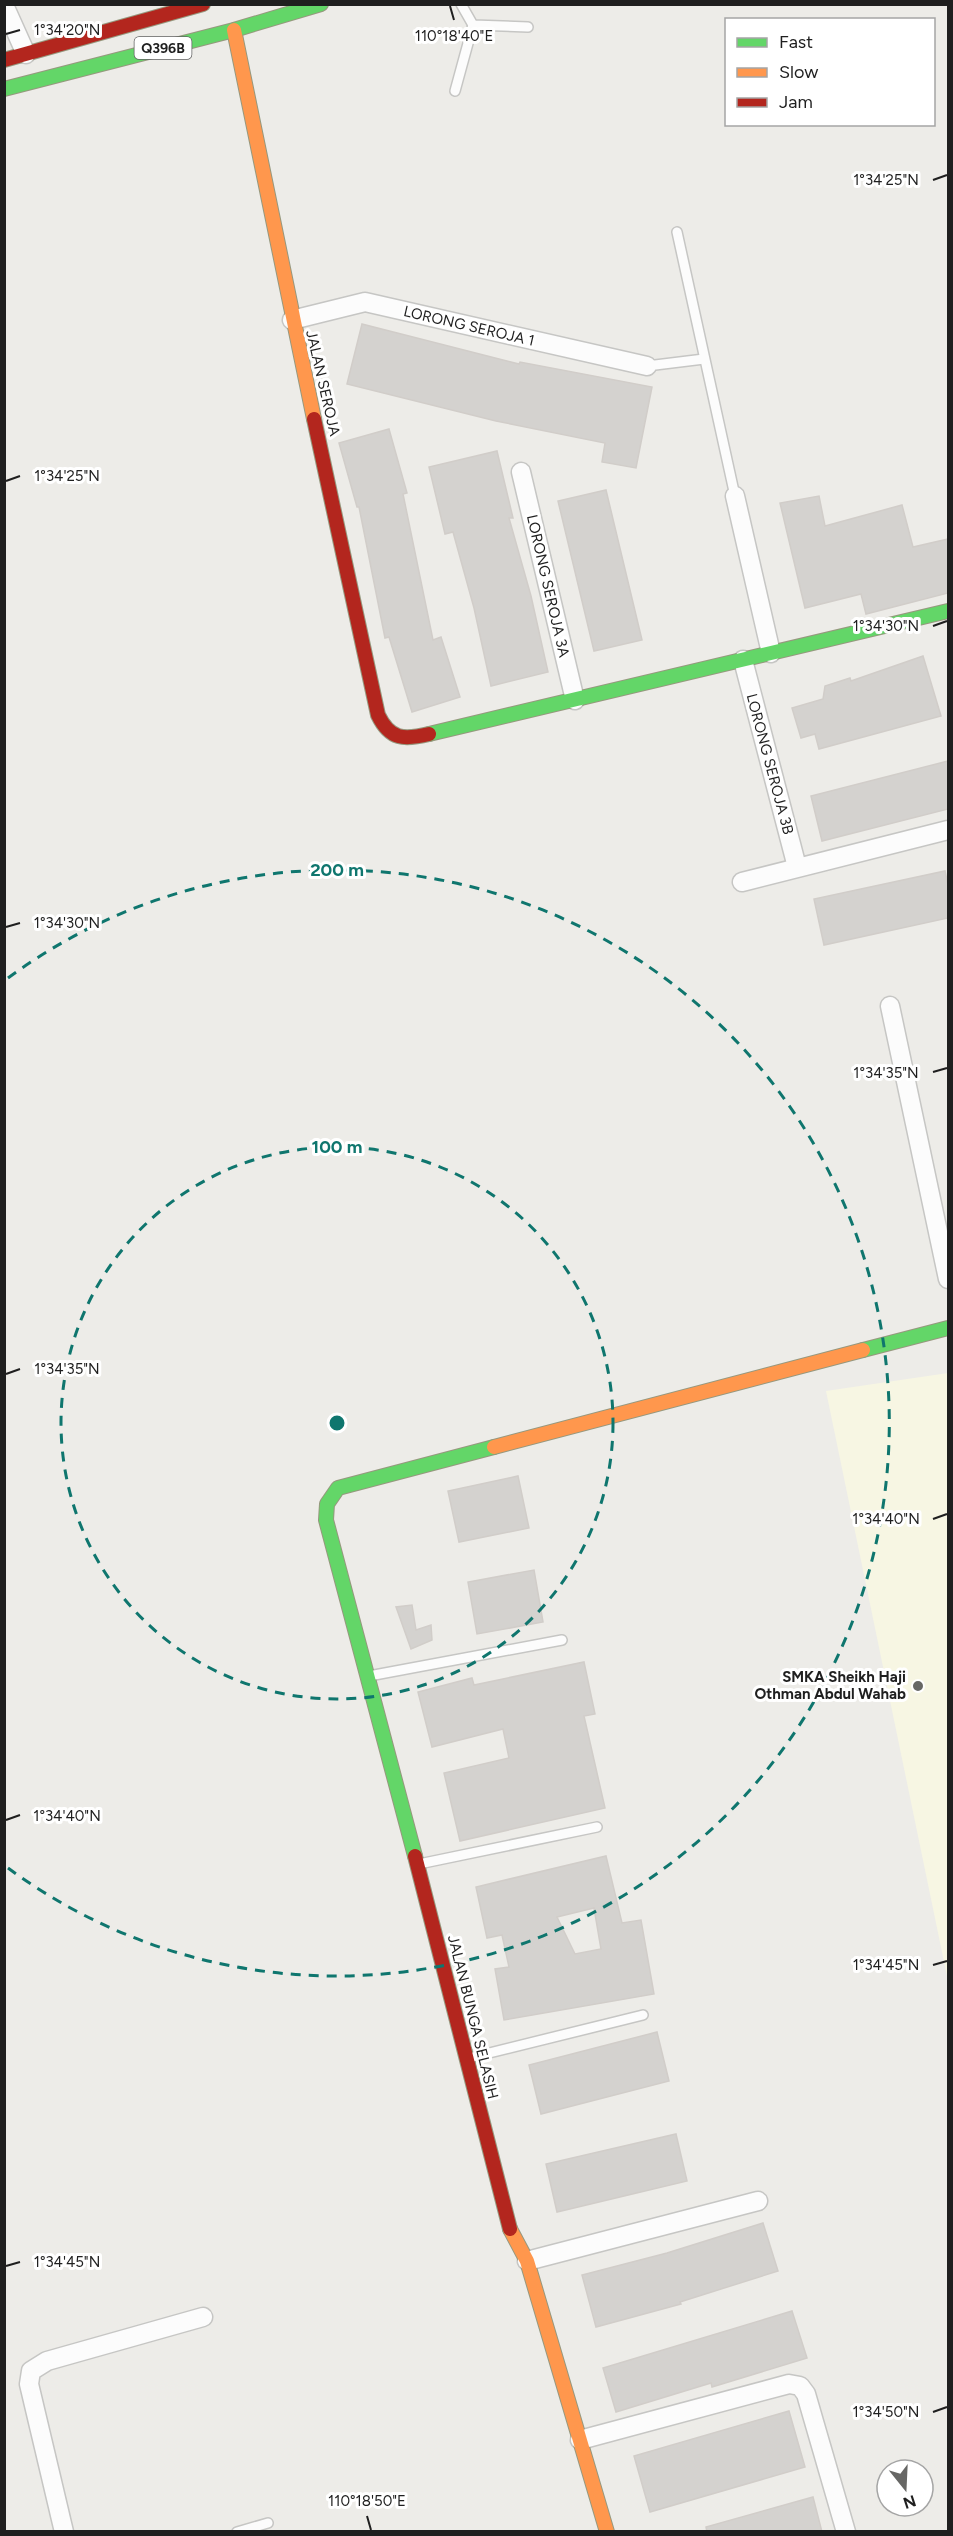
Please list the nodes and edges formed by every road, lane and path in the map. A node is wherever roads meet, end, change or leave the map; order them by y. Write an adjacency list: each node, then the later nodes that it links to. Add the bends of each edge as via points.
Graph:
1 (203, 4): 8 (street)
2 (321, 4): 7 (street, Q396B)
3 (461, 4): 5 (lane)
4 (4, 5): 8 (street)
5 (473, 25): 6 (lane); 11 (lane)
6 (528, 27)
7 (234, 30): 10 (street, Q396B); 13 (street, JALAN SEROJA)
8 (26, 54): 9 (street)
9 (4, 60)
10 (4, 89)
11 (455, 91)
12 (677, 232): 14 (lane)
13 (292, 320): 15 (street, LORONG SEROJA 1, via 365,302); 21 (street, JALAN SEROJA, via 384,729 395,737 414,738)
14 (704, 359): 15 (lane); 17 (lane)
15 (647, 366)
16 (521, 472): 21 (street, LORONG SEROJA 3A)
17 (735, 496): 19 (street)
18 (948, 611): 19 (street)
19 (771, 653): 20 (street)
20 (743, 660): 21 (street); 23 (street, LORONG SEROJA 3B)
21 (575, 700)
22 (948, 830): 23 (street)
23 (797, 867): 24 (street)
24 (742, 882)
25 (890, 1006): 26 (street)
26 (948, 1279)
27 (948, 1328): 29 (street, JALAN BUNGA SELASIH, via 338,1488 327,1504 326,1521)
28 (562, 1640): 29 (lane)
29 (369, 1676): 31 (street, JALAN BUNGA SELASIH)
30 (597, 1827): 31 (lane)
31 (417, 1865): 33 (street, JALAN BUNGA SELASIH)
32 (643, 2015): 33 (lane)
33 (467, 2059): 35 (street, JALAN BUNGA SELASIH, via 509,2228)
34 (758, 2201): 35 (street)
35 (527, 2261): 37 (street, JALAN BUNGA SELASIH)
36 (203, 2317): 39 (street, via 46,2361 31,2371 29,2384)
37 (580, 2440): 41 (street, JALAN BUNGA SELASIH); 42 (street, via 789,2384 800,2385 807,2394)
38 (268, 2523): 40 (lane)
39 (64, 2532)
40 (237, 2532)
41 (607, 2532)
42 (846, 2532)

